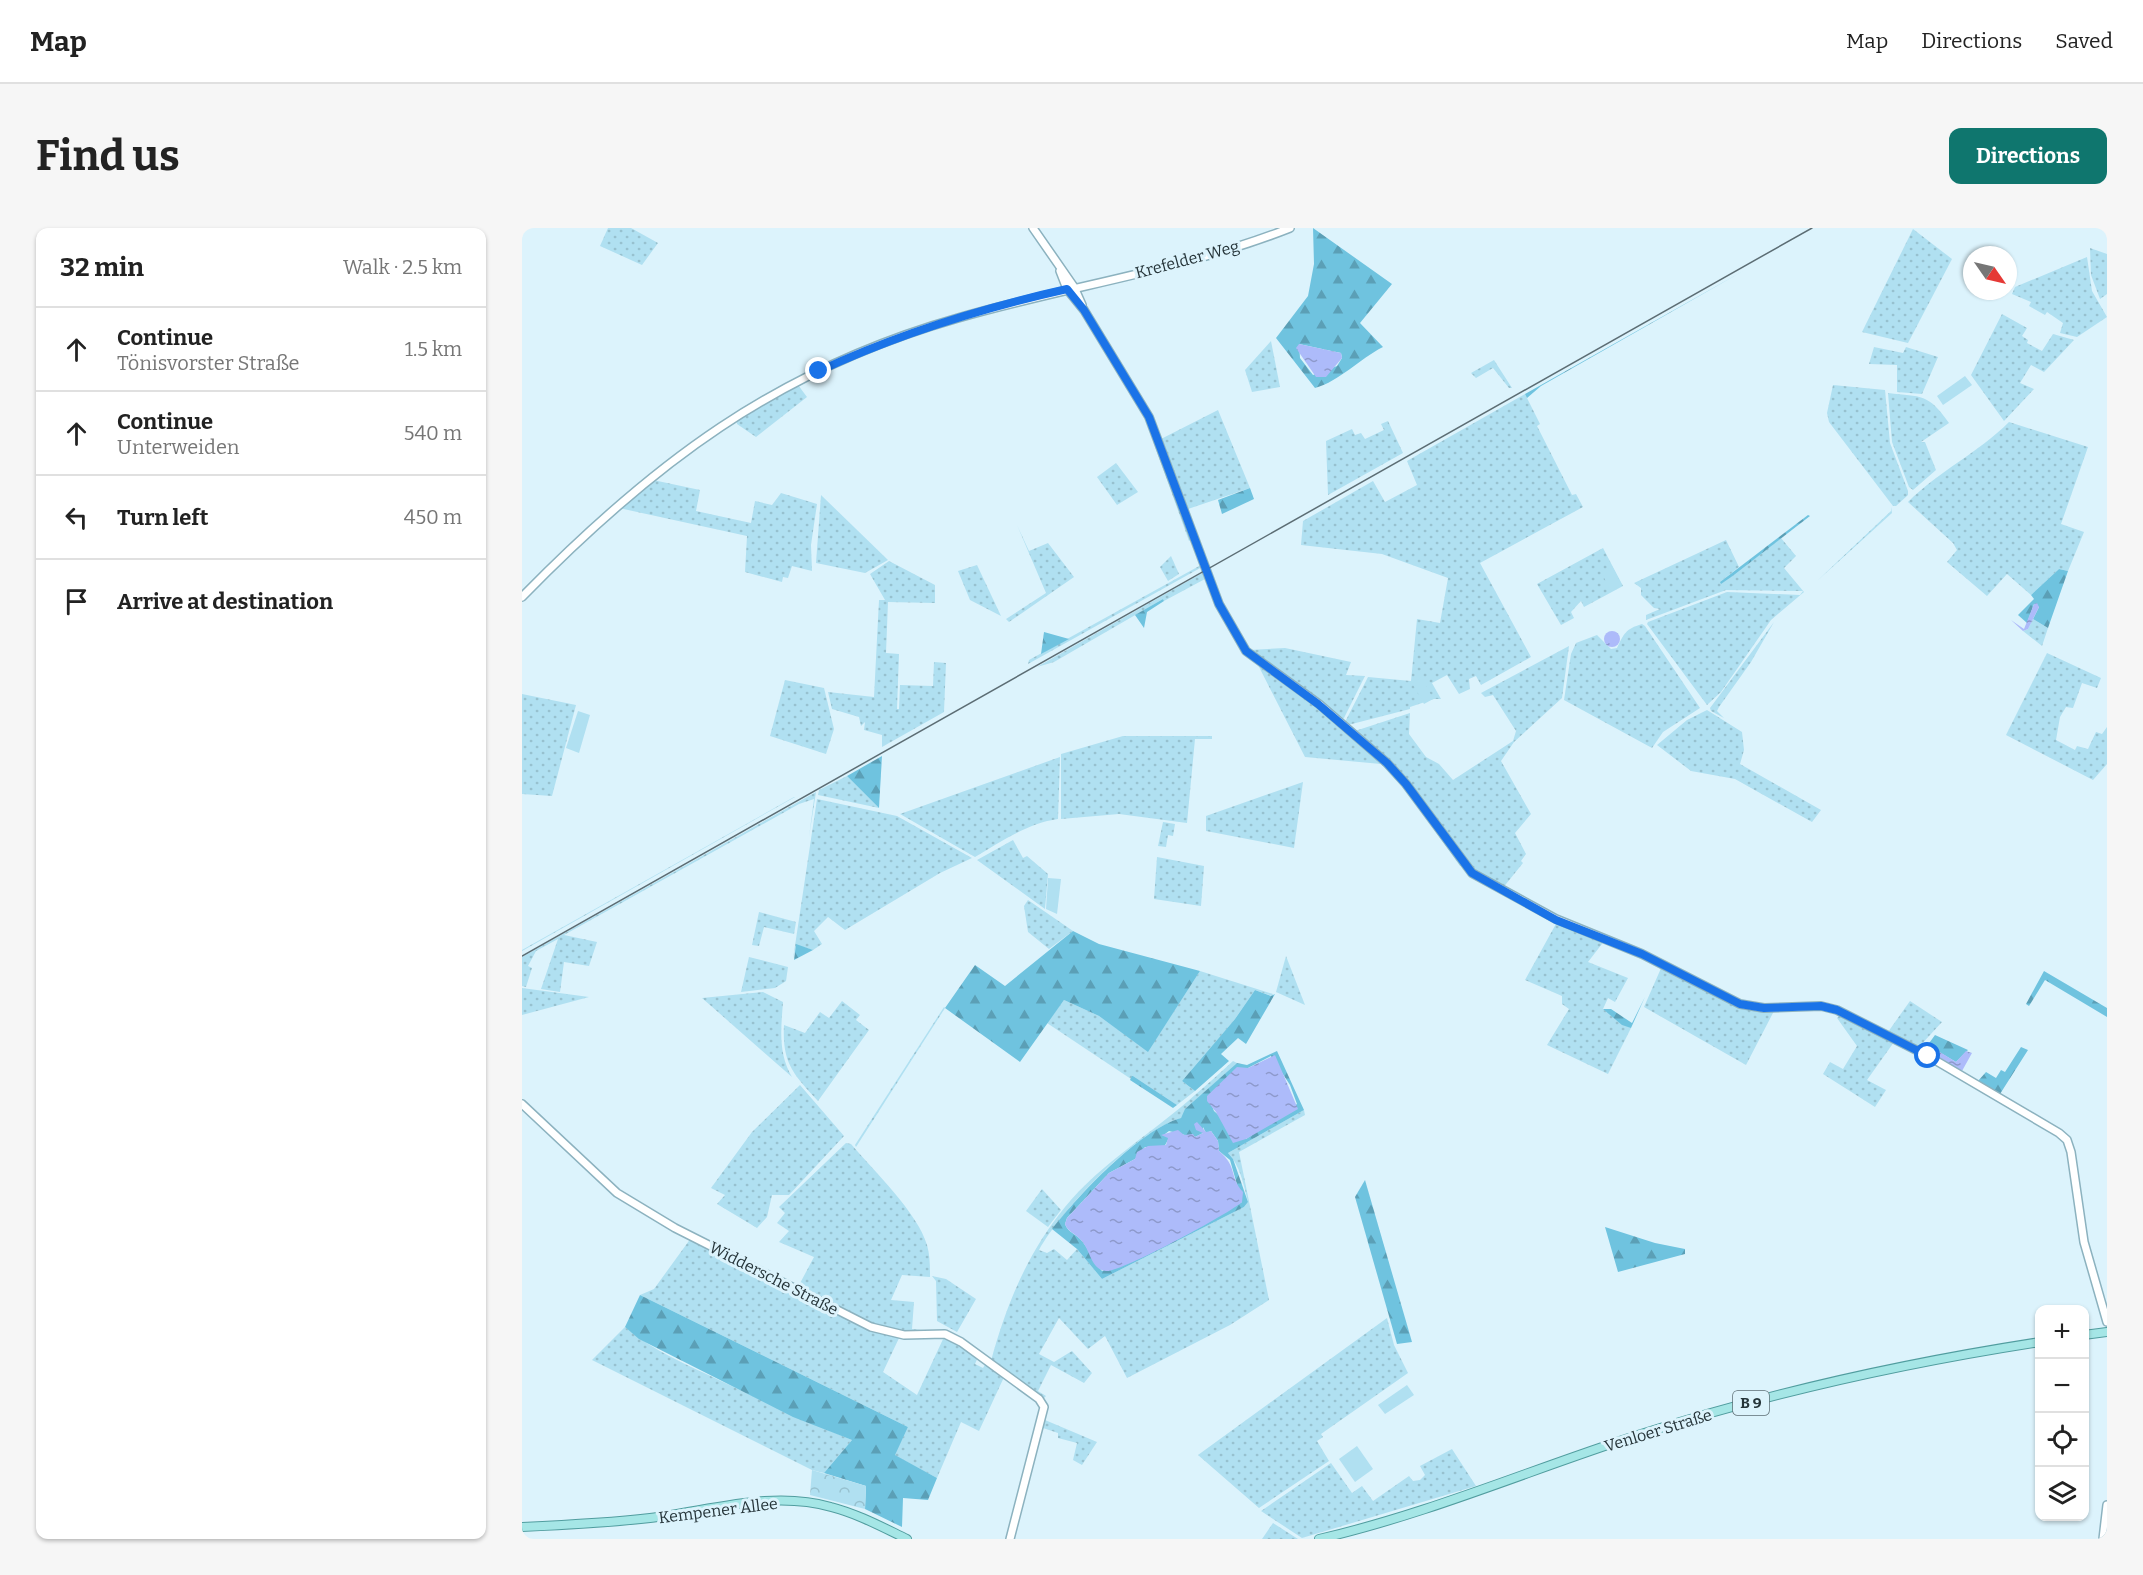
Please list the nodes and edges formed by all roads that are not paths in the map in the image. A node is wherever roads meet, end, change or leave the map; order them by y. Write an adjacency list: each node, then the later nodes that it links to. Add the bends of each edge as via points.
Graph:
1 (1033, 228): 3 (street)
2 (1290, 228): 3 (street, Krefelder Weg, via 1228,249)
3 (1071, 288): 4 (street, Krefelder Weg, via 894,339 759,402 686,449 627,495); 6 (street, via 1149,417 1207,572 1228,621 1249,654 1318,704 1387,763 1479,879 1556,920 1642,954 1740,1004 1764,1008 1821,1006 1837,1010 1936,1060 2059,1132 2071,1152 2084,1242)
4 (522, 597)
5 (522, 1104): 13 (street, Widdersche Straße, via 600,1179 640,1208 871,1327 904,1335 936,1333 961,1342 1027,1389 1044,1407)
6 (2107, 1322)
7 (2107, 1332): 8 (main road)
8 (2089, 1334)
9 (2035, 1343): 14 (main road, Venloer Straße / B 9, via 1842,1379 1692,1419)
10 (2107, 1505): 15 (street)
11 (522, 1527): 12 (main road, Kempener Allee, via 650,1518 761,1501 806,1502 830,1506)
12 (907, 1539)
13 (1010, 1539)
14 (1320, 1539)
15 (2103, 1539)

